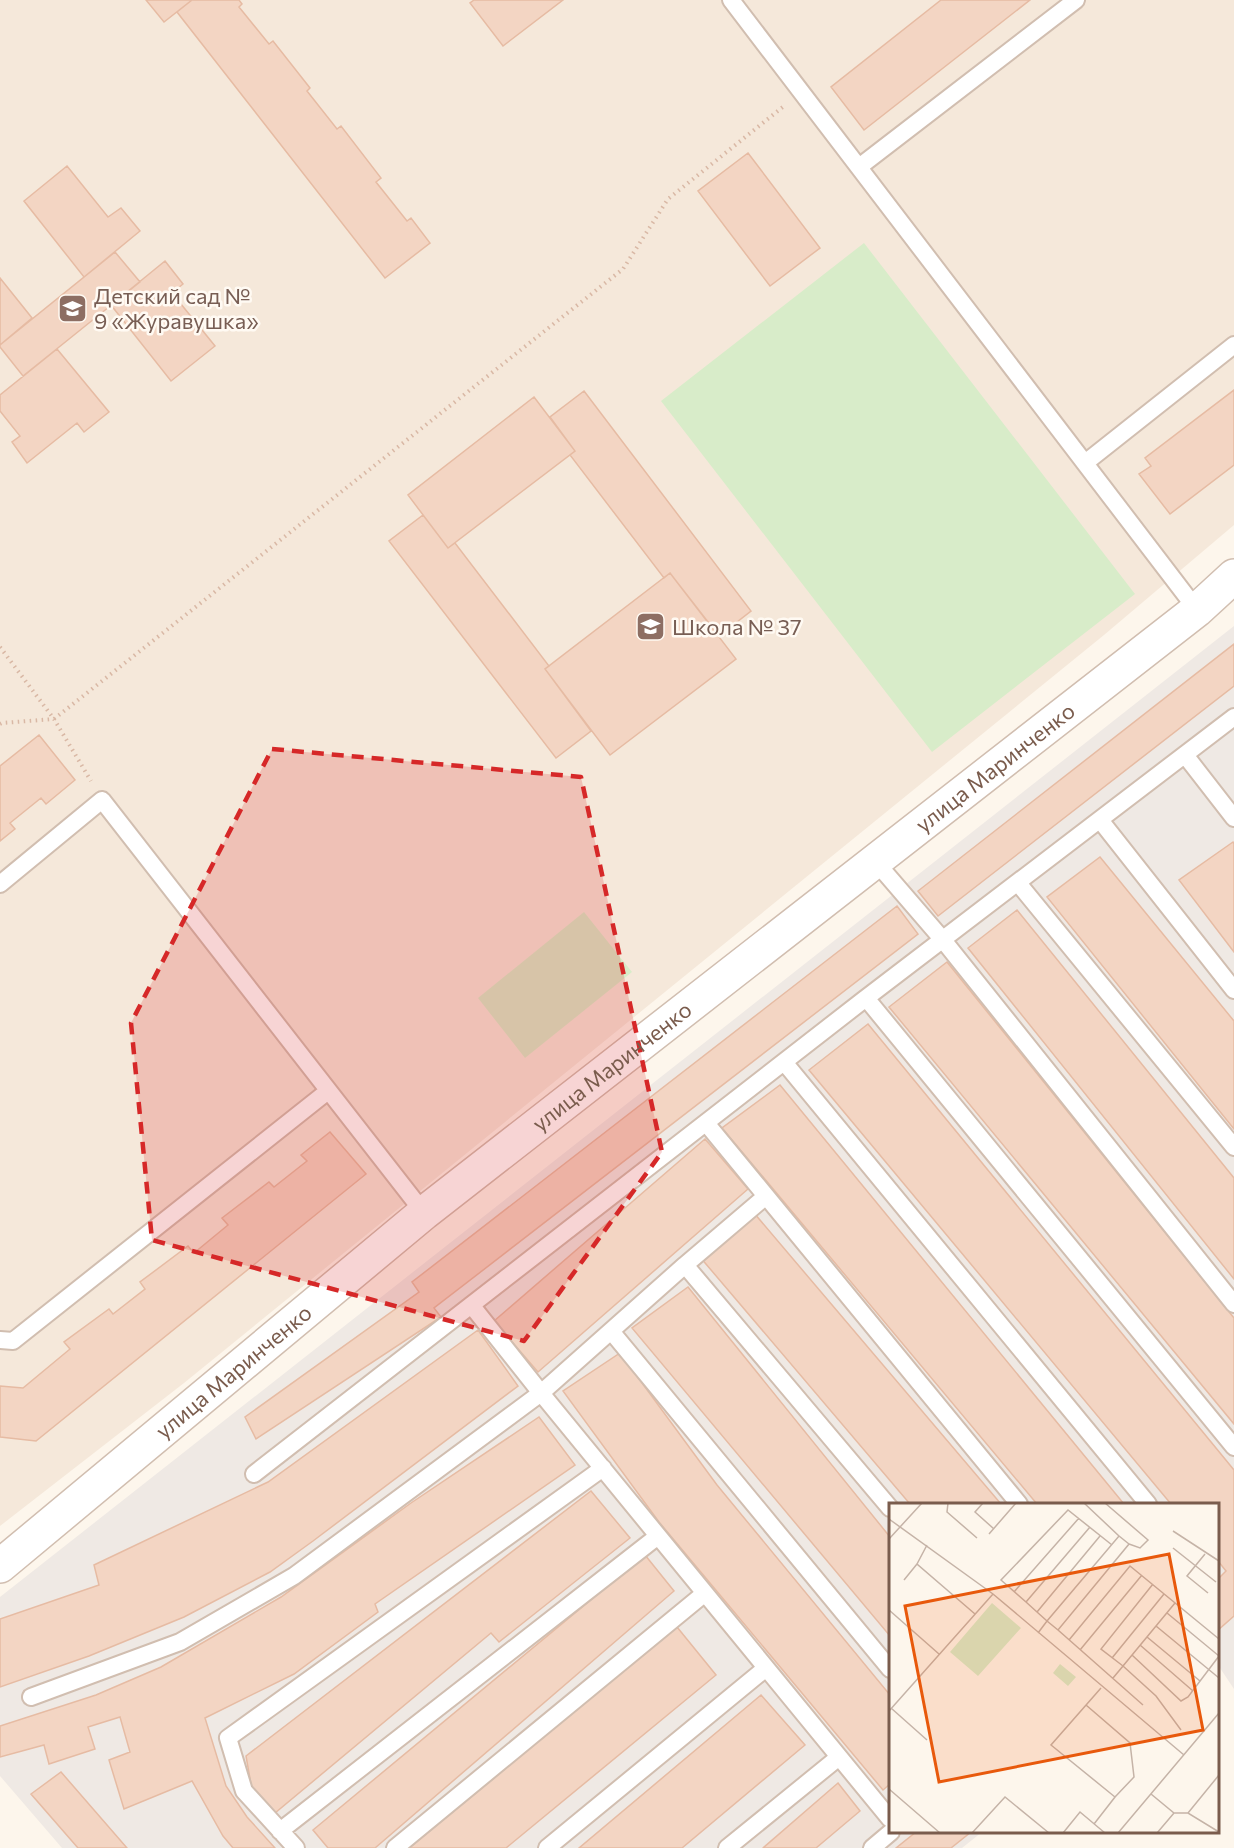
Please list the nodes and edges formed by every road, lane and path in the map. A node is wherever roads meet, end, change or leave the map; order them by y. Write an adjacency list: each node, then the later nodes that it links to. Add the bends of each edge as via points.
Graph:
1 (731, 0): 3 (lane)
2 (1076, 0): 4 (lane)
3 (801, 92): 4 (lane); 11 (path, via 668,199 623,268)
4 (859, 167): 6 (lane)
5 (1234, 345): 6 (lane)
6 (1085, 463): 8 (lane)
7 (1234, 576): 8 (street, улица Маринченко)
8 (1197, 610): 17 (street, улица Маринченко)
9 (0, 647): 11 (path)
10 (1234, 717): 13 (lane)
11 (54, 719): 12 (path); 14 (path)
12 (0, 724)
13 (1185, 755): 15 (lane); 16 (lane)
14 (102, 800): 19 (lane); 24 (lane)
15 (1234, 818)
16 (1100, 820): 18 (lane); 21 (lane)
17 (875, 861): 20 (lane); 28 (street, улица Маринченко)
18 (1018, 883): 20 (lane); 26 (lane)
19 (0, 884)
20 (943, 940): 22 (lane); 30 (lane)
21 (1234, 990)
22 (866, 998): 23 (lane); 35 (lane)
23 (784, 1062): 25 (lane); 39 (lane)
24 (328, 1091): 28 (lane); 33 (lane, via 13,1341)
25 (706, 1123): 27 (lane); 31 (lane)
26 (1234, 1148)
27 (766, 1196): 29 (lane); 38 (lane)
28 (424, 1214): 42 (street, улица Маринченко)
29 (685, 1265): 32 (lane); 40 (lane)
30 (1234, 1304)
31 (472, 1306): 34 (lane); 37 (lane)
32 (611, 1331): 34 (lane); 44 (lane)
33 (0, 1340)
34 (541, 1393): 36 (lane); 46 (lane, via 294,1576 180,1642)
35 (1234, 1447)
36 (603, 1468): 41 (lane); 49 (lane, via 228,1738 244,1791)
37 (254, 1474)
38 (1017, 1503)
39 (1147, 1503)
40 (889, 1506)
41 (658, 1536): 43 (lane); 49 (lane)
42 (0, 1566)
43 (705, 1593): 45 (lane); 52 (lane)
44 (889, 1667)
45 (766, 1668): 47 (lane); 53 (lane)
46 (31, 1697)
47 (839, 1757): 48 (lane); 54 (lane)
48 (889, 1817)
49 (280, 1831): 51 (lane)
50 (890, 1833): 55 (lane)
51 (296, 1848)
52 (395, 1848)
53 (548, 1848)
54 (727, 1848)
55 (872, 1848)

